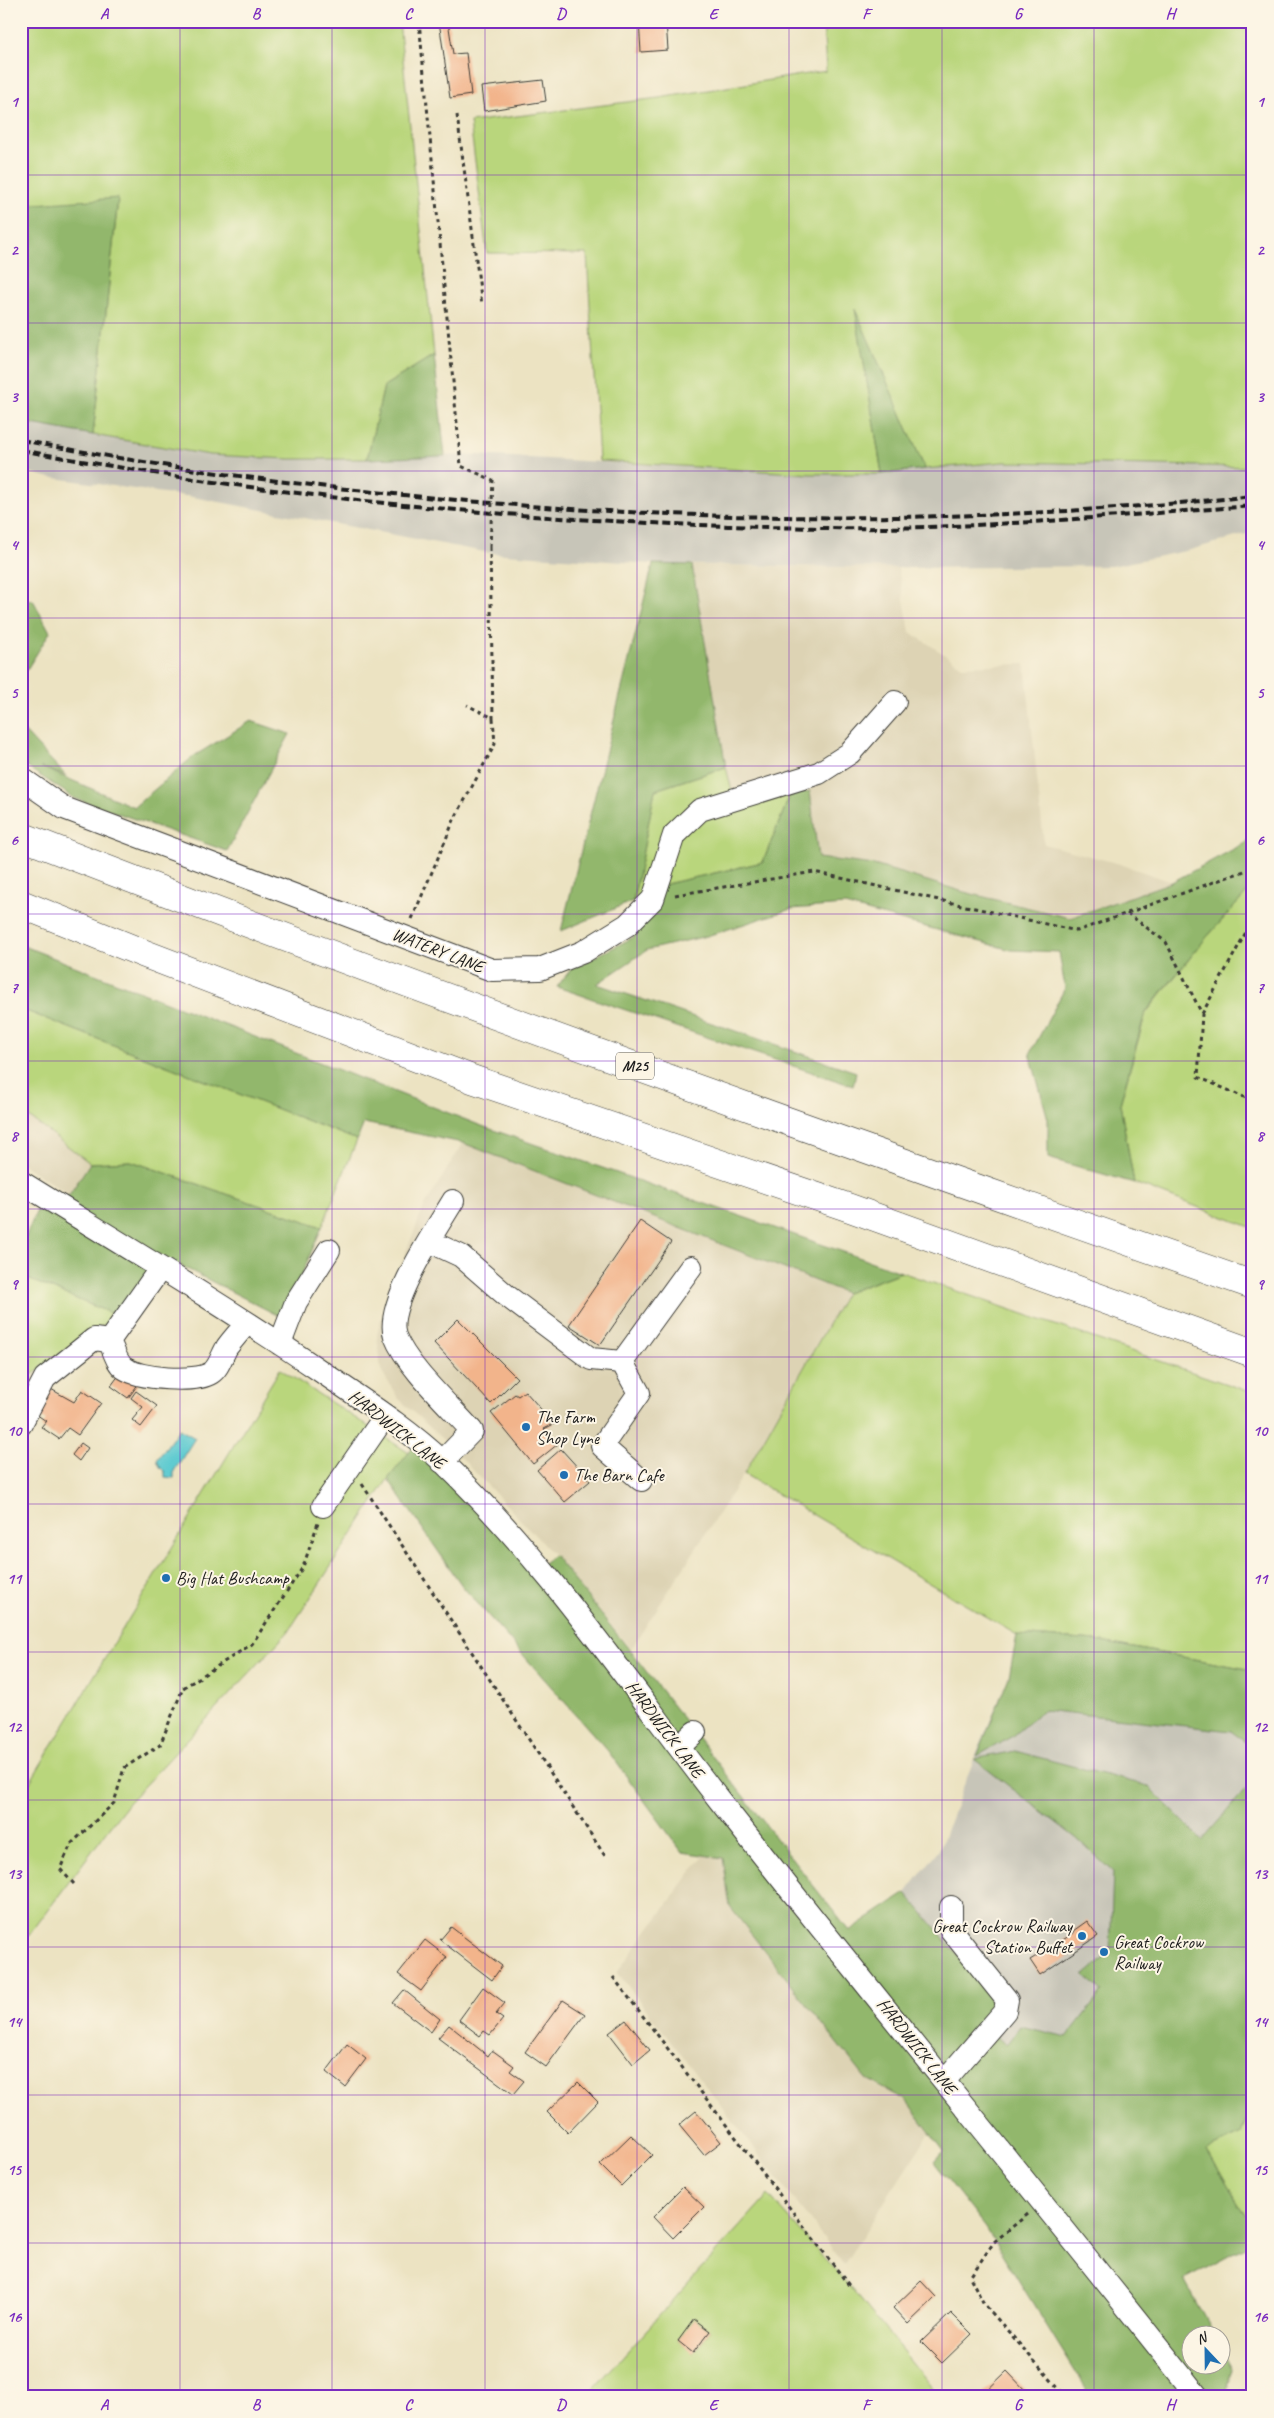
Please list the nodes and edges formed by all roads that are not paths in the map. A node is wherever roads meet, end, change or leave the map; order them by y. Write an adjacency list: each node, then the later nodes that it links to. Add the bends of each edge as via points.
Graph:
1 (894, 702): 2 (street, WATERY LANE, via 850,753 819,773 700,810 674,835 653,899 627,925 583,952 540,969 492,970 405,938 64,808)
2 (21, 778)
3 (21, 836): 11 (highway, M25, via 541,1032)
4 (21, 904): 15 (highway, via 472,1079 850,1208)
5 (21, 1182): 10 (street, HARDWICK LANE)
6 (453, 1201): 7 (street)
7 (429, 1241): 16 (street, via 462,1256 507,1296 591,1359); 19 (street, via 408,1278 395,1316 394,1334 408,1359 472,1431)
8 (329, 1250): 14 (street, via 296,1302)
9 (691, 1266): 16 (street)
10 (160, 1269): 12 (street, HARDWICK LANE); 13 (street)
11 (1253, 1285)
12 (246, 1322): 13 (street, via 212,1372 200,1378 158,1378 138,1374 124,1368); 14 (street, HARDWICK LANE)
13 (109, 1341): 18 (street, via 94,1339 45,1378)
14 (280, 1344): 17 (street, HARDWICK LANE)
15 (1253, 1352)
16 (622, 1362): 20 (street, via 639,1393 602,1446)
17 (385, 1416): 19 (street, HARDWICK LANE); 21 (street)
18 (21, 1424)
19 (442, 1462): 23 (street, HARDWICK LANE, via 540,1565 687,1739)
20 (641, 1480)
21 (323, 1506)
22 (951, 1907): 23 (street, via 951,1930 1007,2000 1005,2011)
23 (945, 2080): 24 (street, HARDWICK LANE, via 975,2122)
24 (1198, 2397)

